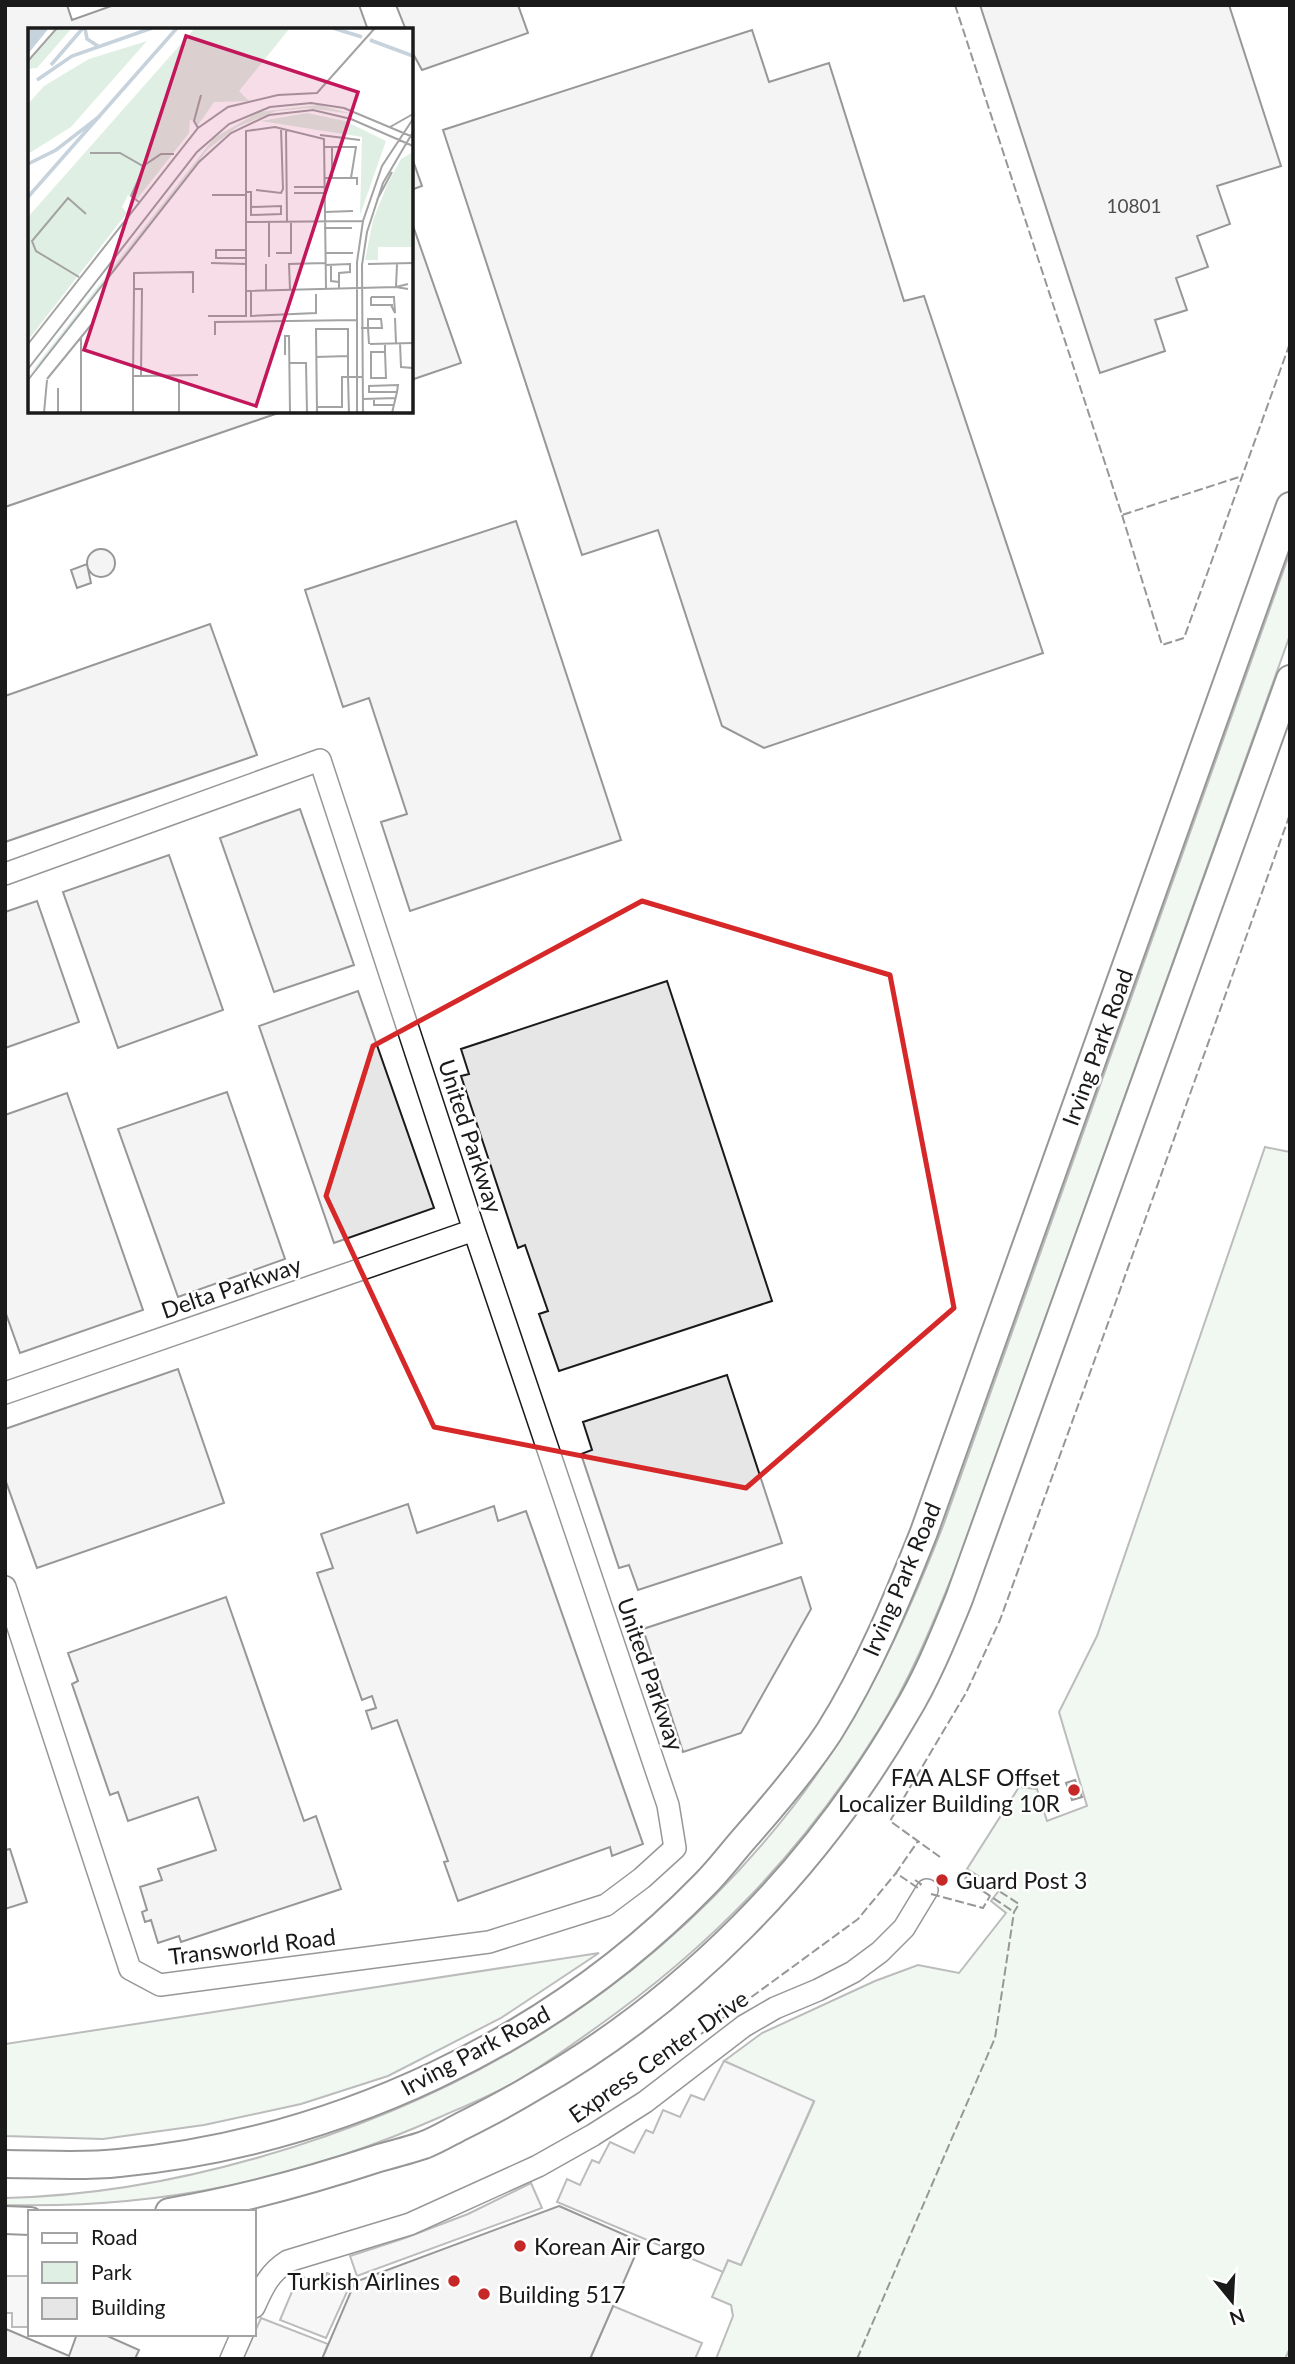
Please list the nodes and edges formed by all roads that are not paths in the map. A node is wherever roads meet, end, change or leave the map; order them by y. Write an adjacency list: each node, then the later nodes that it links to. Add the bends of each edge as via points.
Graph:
1 (1290, 506): 9 (main road, Irving Park Road, via 924,1532 897,1599 828,1732 774,1804 704,1885 623,1957 554,2009 419,2083 348,2113 196,2152 117,2163)
2 (1290, 679): 10 (main road, via 959,1599 906,1713 834,1822 804,1861 705,1963 629,2026 568,2068 426,2144 298,2185)
3 (5, 874): 4 (street, United Parkway, via 320,760)
4 (474, 1230): 5 (street, Delta Parkway); 7 (street, United Parkway, via 668,1805)
5 (5, 1393)
6 (5, 1587): 7 (street, Transworld Road, via 130,1969 160,1985 489,1942 606,1905)
7 (676, 1848)
8 (927, 1890): 13 (street, Express Center Drive, via 904,1928 853,1972 744,2026 645,2102 593,2134 538,2166 410,2224 288,2260 265,2281)
9 (5, 2164)
10 (181, 2210)
11 (5, 2220): 12 (main road)
12 (28, 2221)
13 (256, 2302)
14 (241, 2336): 15 (street)
15 (231, 2359)

